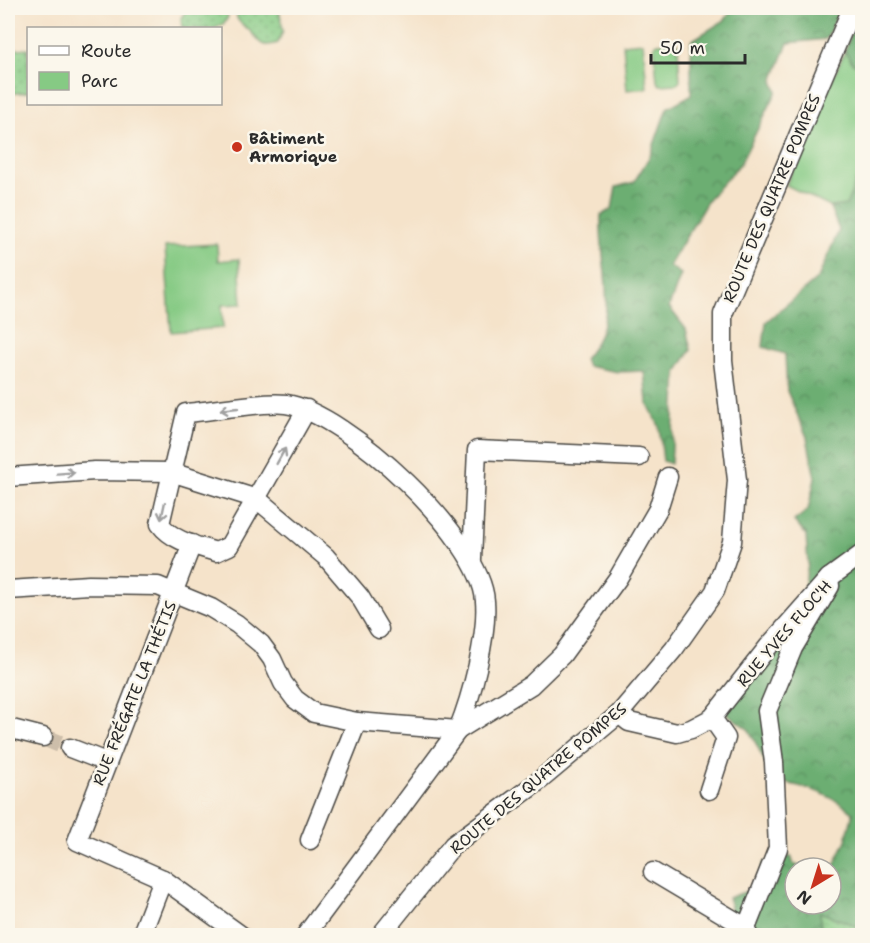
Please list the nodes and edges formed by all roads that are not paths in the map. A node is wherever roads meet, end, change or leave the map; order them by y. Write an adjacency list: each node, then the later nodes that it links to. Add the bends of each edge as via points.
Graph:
1 (852, 8): 17 (street, ROUTE DES QUATRE POMPES, via 723,314 723,360 738,480 732,542 715,591 674,649)
2 (307, 409): 4 (street, one-way to 4, via 283,403 186,413); 7 (street, one-way to 2); 9 (street, via 379,457)
3 (639, 457): 8 (street, via 477,450)
4 (171, 472): 5 (street, one-way to 4, via 95,471); 7 (street); 10 (street, one-way to 10, via 160,524 165,532)
5 (8, 477)
6 (668, 477): 21 (street, via 658,509 634,552 562,655 531,685)
7 (257, 499): 10 (street, via 229,546 216,552); 16 (street, via 326,557 360,597)
8 (476, 514): 9 (street); 12 (street)
9 (440, 516): 12 (street)
10 (192, 544): 15 (street, RUE FRÉGATE LA THÉTIS)
11 (862, 554): 13 (street, RUE YVES FLOC'H)
12 (472, 559): 21 (street, via 485,601 480,648 467,709)
13 (829, 578): 18 (street, RUE YVES FLOC'H); 29 (street, via 830,586 793,648 767,711 778,848)
14 (8, 590): 15 (street, via 146,584)
15 (174, 593): 19 (street, via 211,608 261,644 295,699 314,713); 24 (street, RUE FRÉGATE LA THÉTIS)
16 (379, 629)
17 (619, 714): 18 (street, RUE YVES FLOC'H, via 629,722 677,733); 33 (street, ROUTE DES QUATRE POMPES, via 539,781 453,844)
18 (712, 718): 25 (street, via 726,738)
19 (357, 722): 21 (street); 26 (street)
20 (8, 728): 22 (street)
21 (458, 730): 32 (street)
22 (43, 737)
23 (70, 748): 24 (street)
24 (106, 762): 28 (street, RUE FRÉGATE LA THÉTIS, via 77,841)
25 (709, 790)
26 (310, 840)
27 (653, 872): 29 (street)
28 (163, 879): 30 (street); 31 (street)
29 (745, 932)
30 (141, 936)
31 (242, 936)
32 (305, 936)
33 (380, 936)

